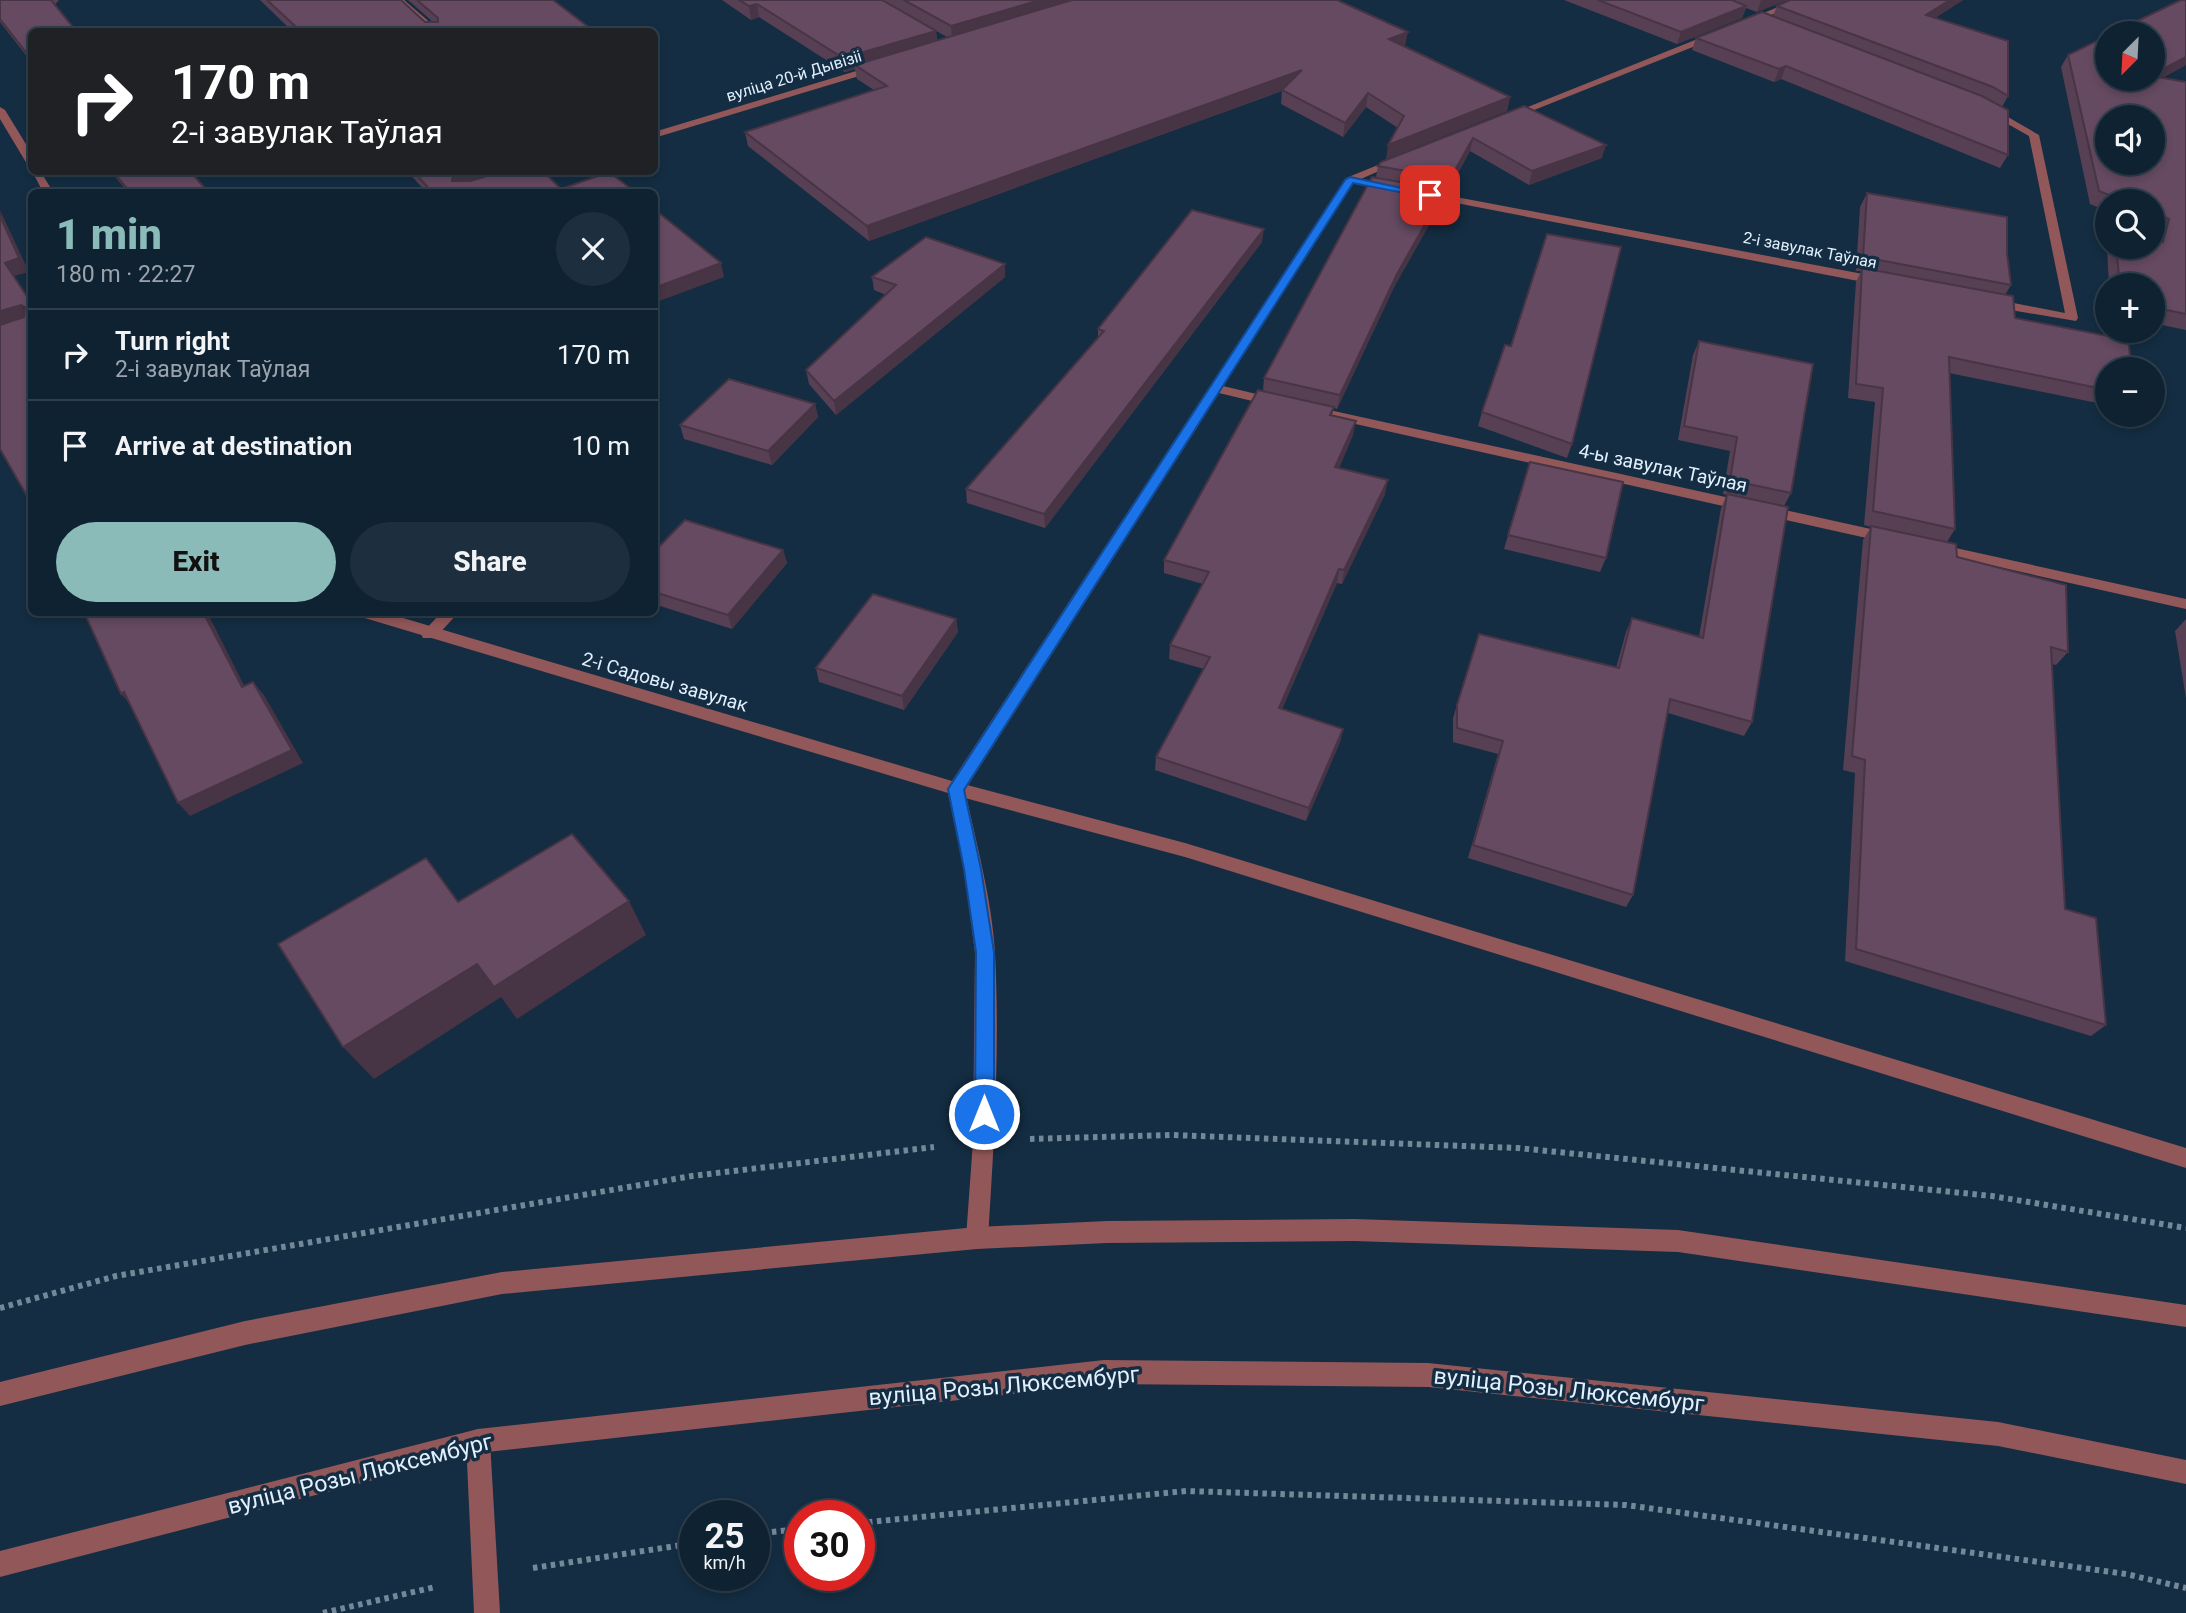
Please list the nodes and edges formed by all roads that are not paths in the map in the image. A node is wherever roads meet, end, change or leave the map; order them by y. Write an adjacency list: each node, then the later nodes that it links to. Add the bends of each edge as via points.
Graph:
1 (399, 0): 3 (street)
2 (1802, 0): 7 (street)
3 (432, 28)
4 (887, 65): 8 (street, вуліца 20-й Дывізіі)
5 (1981, 104): 15 (street, via 2034,135 2072,318)
6 (0, 110): 10 (street)
7 (1490, 124)
8 (658, 134)
9 (1414, 154): 11 (street)
10 (28, 157)
11 (1350, 180): 12 (street); 16 (street)
12 (1377, 185)
13 (1405, 190): 14 (street, 2-і завулак Таўлая)
14 (1895, 284)
15 (1977, 300)
16 (1213, 388): 17 (street, 4-ы завулак Таўлая); 21 (street)
17 (2186, 604)
18 (375, 616): 20 (street, 2-і Садовы завулак)
19 (448, 616): 20 (street)
20 (429, 634): 21 (street, 2-і Садовы завулак)
21 (956, 789): 22 (street, 2-і Садовы завулак, via 1185,850); 23 (street, via 985,952 984,1141)
22 (2186, 1158)
23 (977, 1238): 24 (street, via 1354,1230 1678,1241); 25 (street, via 502,1283 245,1333)
24 (2186, 1316)
25 (0, 1394)
26 (478, 1441): 27 (street, вуліца Розы Люксембург, via 1104,1372 1429,1375 1998,1434); 28 (street, вуліца Розы Люксембург); 29 (street)
27 (2186, 1472)
28 (0, 1564)
29 (487, 1613)

